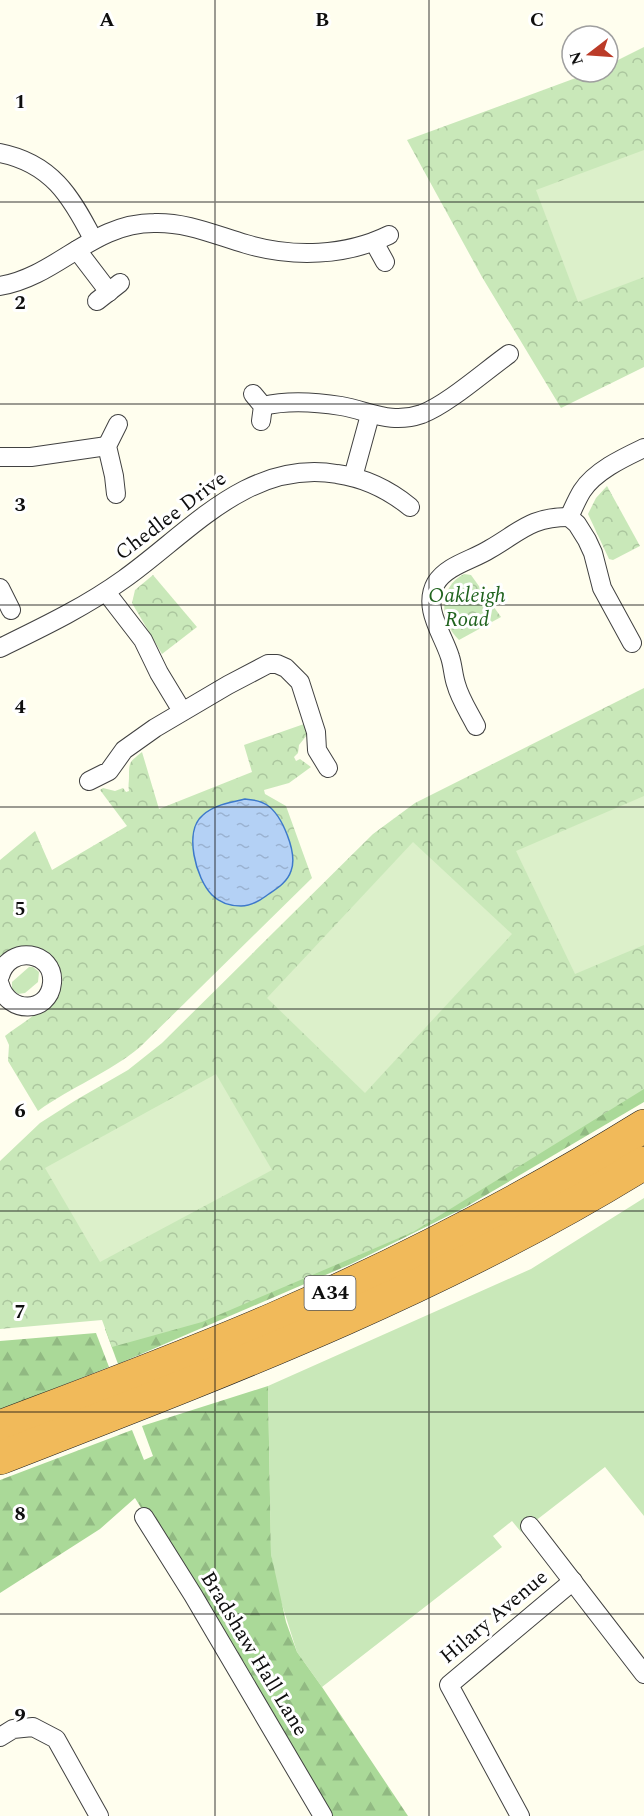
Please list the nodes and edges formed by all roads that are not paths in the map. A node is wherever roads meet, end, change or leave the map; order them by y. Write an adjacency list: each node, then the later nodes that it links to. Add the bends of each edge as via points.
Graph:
1 (0, 153): 2 (street, via 31,164 56,180 69,195)
2 (93, 239): 3 (street); 4 (street, via 153,222 183,224 249,245 292,252 338,250 382,238)
3 (77, 250): 5 (street, via 31,278); 6 (street)
4 (385, 262)
5 (0, 286)
6 (109, 292)
7 (509, 354): 9 (street, via 432,410 412,417)
8 (259, 407): 9 (street, via 285,403 344,406)
9 (370, 415): 14 (street)
10 (118, 424): 11 (street)
11 (107, 446): 13 (street, via 31,457); 15 (street)
12 (644, 448): 17 (street, via 591,482)
13 (0, 456)
14 (353, 477): 16 (street, Chedlee Drive, via 382,487); 19 (street, Chedlee Drive, via 303,472 254,484 205,515)
15 (116, 494)
16 (410, 507)
17 (569, 517): 21 (street, via 578,524 593,553 615,628); 24 (street, via 530,523 455,567 437,583 432,612 450,657 458,691 472,700)
18 (0, 588): 20 (street)
19 (106, 592): 22 (street, Chedlee Drive); 23 (street, via 143,640)
20 (11, 611)
21 (632, 642)
22 (0, 648)
23 (182, 711): 25 (street, via 259,668 277,664 300,682 316,732 317,750); 26 (street, via 124,750 109,771)
24 (476, 726)
25 (328, 768)
26 (88, 781)
27 (0, 975): 28 (street, via 10,960 27,954 42,960 52,983 45,999 31,1007 14,1004)
28 (0, 985)
29 (644, 1126): 31 (highway, A34, via 546,1184 349,1285 205,1349)
30 (644, 1163): 32 (highway, A34, via 496,1246 371,1308)
31 (0, 1427)
32 (0, 1458)
33 (144, 1517): 39 (street, Bradshaw Hall Lane)
34 (530, 1526): 35 (street)
35 (573, 1581): 36 (street); 40 (street, Hilary Avenue, via 449,1685)
36 (644, 1674)
37 (0, 1737): 38 (street, via 13,1729 33,1727 56,1739)
38 (99, 1816)
39 (324, 1816)
40 (519, 1816)

